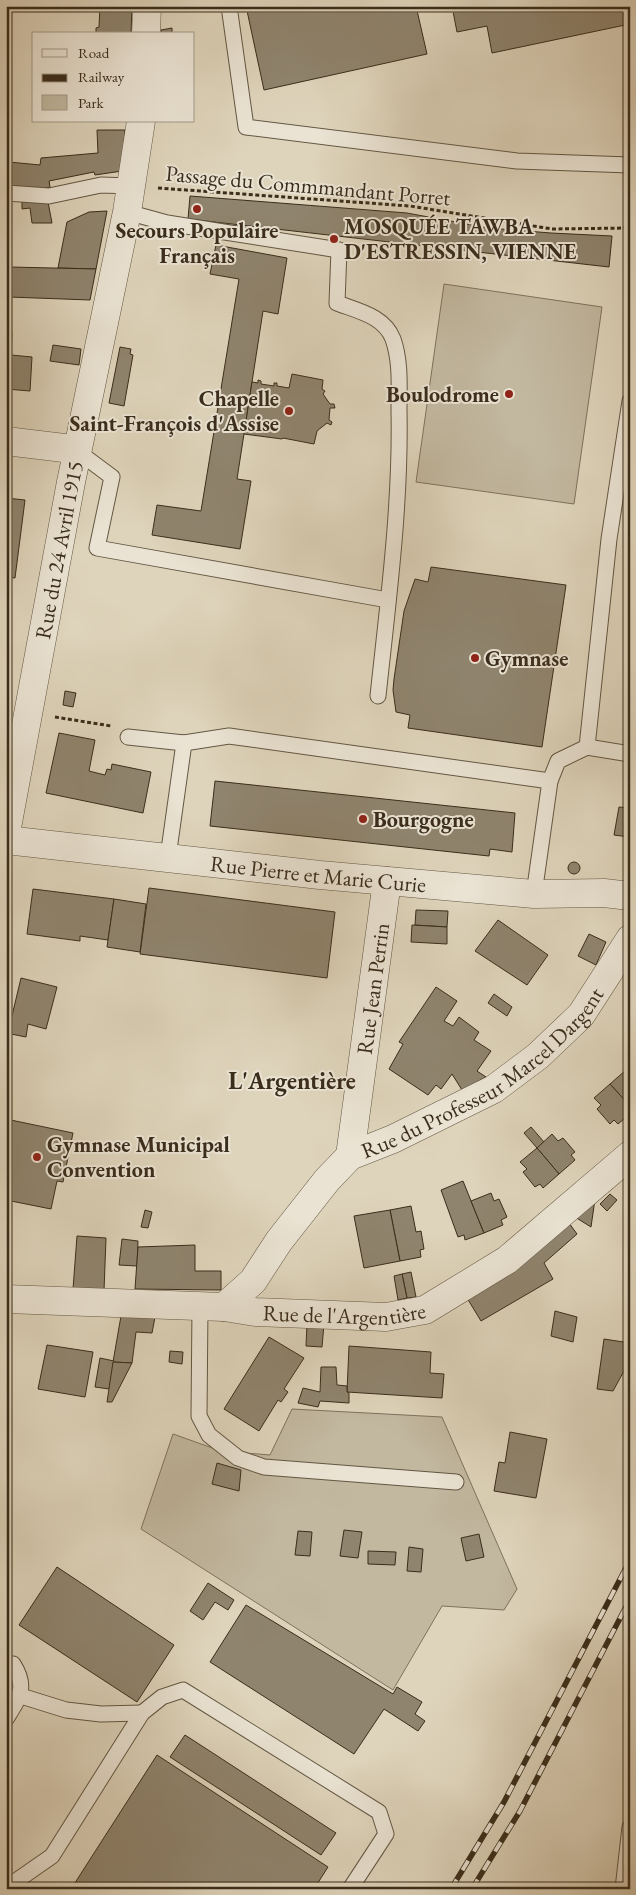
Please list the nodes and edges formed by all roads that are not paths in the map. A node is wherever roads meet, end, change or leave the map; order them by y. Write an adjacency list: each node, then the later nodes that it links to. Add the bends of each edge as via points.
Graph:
1 (148, 6): 3 (street)
2 (229, 6): 5 (lane, via 246,127 517,161)
3 (146, 32)
4 (141, 122): 7 (street, Rue du 24 Avril 1915)
5 (630, 166)
6 (6, 193): 7 (lane, via 50,196 101,185)
7 (130, 199): 10 (street, Rue du 24 Avril 1915); 11 (lane, via 166,223 340,250 337,303 375,317 392,338 398,364 400,445)
8 (630, 401): 15 (lane, via 609,539)
9 (6, 441): 10 (street)
10 (77, 451): 11 (lane, via 112,477 97,548); 18 (street, Rue du 24 Avril 1915)
11 (388, 600): 12 (lane)
12 (378, 696)
13 (128, 737): 14 (lane)
14 (184, 743): 17 (lane, via 229,736); 20 (lane)
15 (587, 747): 16 (lane); 17 (lane, via 558,761)
16 (630, 754)
17 (550, 781): 22 (lane)
18 (6, 834)
19 (6, 840): 20 (street, Rue Pierre et Marie Curie)
20 (168, 857): 21 (street, Rue Pierre et Marie Curie)
21 (387, 881): 22 (street, Rue Pierre et Marie Curie); 26 (street, Rue Jean Perrin)
22 (534, 894): 23 (street, Rue Pierre et Marie Curie)
23 (630, 896)
24 (630, 939): 26 (street, Rue du Professeur Marcel Dargent, via 581,1016 538,1056 494,1089 394,1139)
25 (630, 1154): 28 (street, Rue de l'Argentière, via 507,1260 425,1310 386,1317 255,1312)
26 (350, 1156): 28 (street, Rue du Professeur Marcel Dargent, via 279,1241 253,1281)
27 (6, 1299): 28 (street, Rue de l'Argentière)
28 (212, 1306): 29 (lane, via 199,1416 209,1435 238,1458 264,1466)
29 (456, 1482)
30 (6, 1664): 31 (lane, via 13,1664 21,1676)
31 (20, 1696): 32 (lane, via 66,1710 101,1714); 33 (lane)
32 (142, 1713): 35 (lane, via 52,1856); 36 (lane, via 162,1697 183,1690 379,1812 386,1834)
33 (6, 1719)
34 (630, 1827): 37 (lane)
35 (6, 1888)
36 (350, 1889)
37 (623, 1889)

